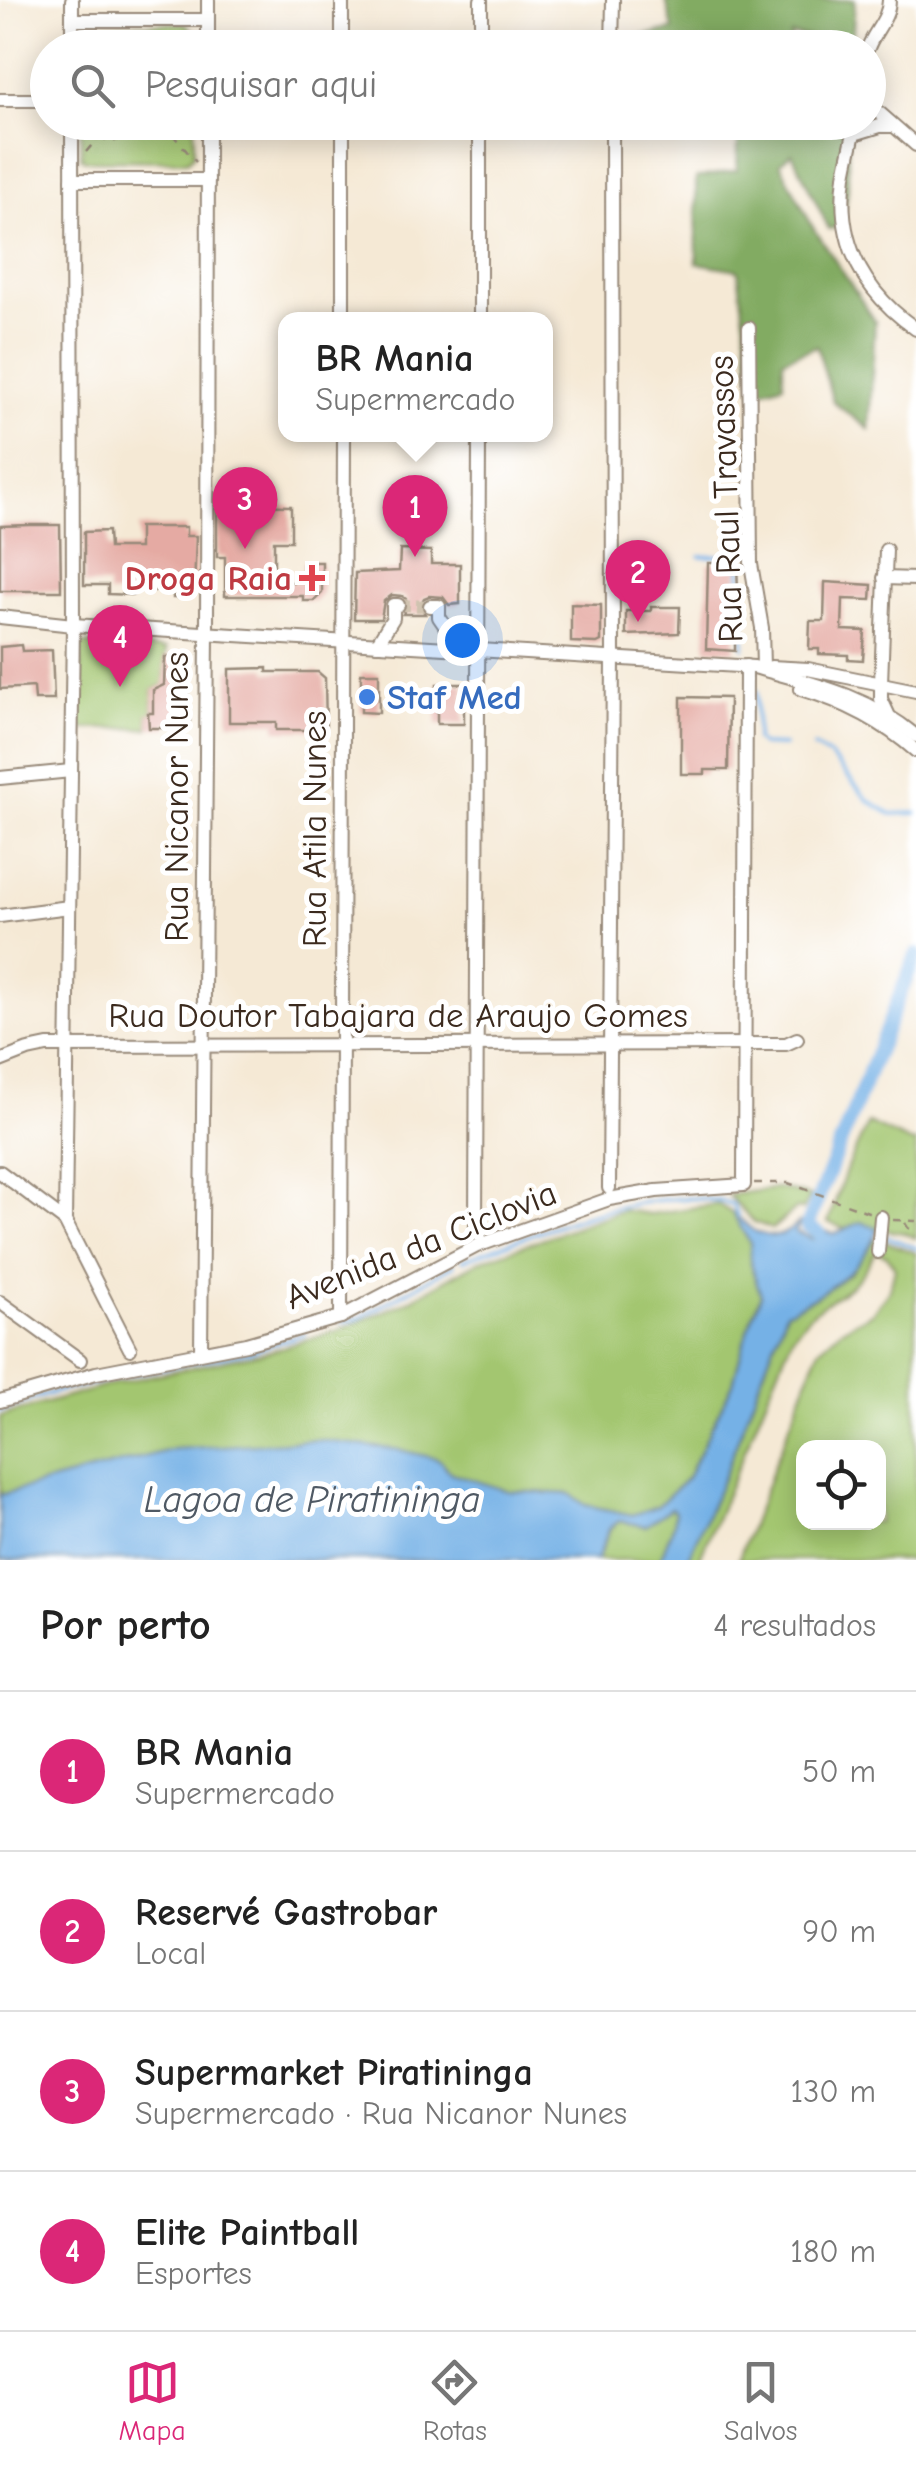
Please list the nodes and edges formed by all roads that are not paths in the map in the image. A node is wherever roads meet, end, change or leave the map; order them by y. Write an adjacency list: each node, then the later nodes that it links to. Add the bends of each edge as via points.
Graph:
1 (72, 0): 7 (street)
2 (208, 0): 8 (street)
3 (342, 0): 11 (street)
4 (481, 0): 12 (street)
5 (612, 0): 13 (street)
6 (889, 0): 14 (street)
7 (72, 20): 8 (street); 9 (street)
8 (208, 20): 10 (street)
9 (72, 30)
10 (208, 30)
11 (342, 30)
12 (481, 30)
13 (612, 30)
14 (877, 30)
15 (0, 100): 16 (street)
16 (30, 100)
17 (886, 119): 19 (street)
18 (886, 126): 19 (street)
19 (893, 126): 26 (street)
20 (72, 140): 27 (street)
21 (208, 140): 28 (street, Rua Nicanor Nunes)
22 (343, 140): 29 (street)
23 (480, 140): 30 (street)
24 (612, 140): 47 (street)
25 (853, 140): 32 (street, via 845,178 850,248 869,286)
26 (916, 144)
27 (72, 180): 28 (street); 41 (street)
28 (208, 180): 42 (street, Rua Nicanor Nunes)
29 (344, 312)
30 (480, 312)
31 (749, 328): 48 (street, Rua Raul Travassos, via 751,564 762,628)
32 (916, 330)
33 (344, 442): 43 (street)
34 (480, 442): 46 (street)
35 (886, 550): 36 (street)
36 (884, 578): 37 (street); 49 (street)
37 (916, 579)
38 (398, 606): 44 (street)
39 (430, 606): 45 (street, via 439,606)
40 (3, 619): 41 (street)
41 (73, 625): 42 (street); 54 (street)
42 (207, 633): 43 (street); 62 (street, Rua Nicanor Nunes)
43 (345, 642): 44 (street); 63 (street, Rua Atila Nunes)
44 (377, 644): 45 (street)
45 (461, 650): 46 (street)
46 (479, 650): 47 (street); 60 (street)
47 (614, 658): 48 (street); 61 (street)
48 (754, 667): 49 (street); 51 (street, via 845,693); 53 (street, via 854,708); 59 (street, Rua Raul Travassos)
49 (881, 683): 50 (street); 51 (street)
50 (914, 691)
51 (890, 716): 52 (street)
52 (916, 736)
53 (916, 751)
54 (71, 771): 55 (street); 56 (street)
55 (0, 778)
56 (69, 907): 57 (street); 64 (street)
57 (0, 916)
58 (796, 1039): 59 (street, Rua Doutor Tabajara de Araujo Gomes)
59 (746, 1044): 61 (street, Rua Doutor Tabajara de Araujo Gomes); 67 (street, Rua Raul Travassos)
60 (477, 1045): 61 (street, Rua Doutor Tabajara de Araujo Gomes); 63 (street, Rua Doutor Tabajara de Araujo Gomes); 70 (street)
61 (610, 1045): 68 (street)
62 (204, 1046): 63 (street, Rua Doutor Tabajara de Araujo Gomes); 64 (street, Rua Doutor Tabajara de Araujo Gomes); 74 (street, Rua Nicanor Nunes)
63 (342, 1046): 72 (street, Rua Atila Nunes)
64 (67, 1047): 65 (street, Rua Doutor Tabajara de Araujo Gomes, via 47,1046); 69 (street)
65 (0, 1061)
66 (0, 1172): 69 (street)
67 (744, 1184): 72 (street, Avenida da Ciclovia, via 610,1199 477,1246)
68 (609, 1188)
69 (65, 1220): 73 (street)
70 (476, 1230)
71 (0, 1302): 75 (street)
72 (341, 1317): 74 (street, Avenida da Ciclovia)
73 (130, 1349)
74 (201, 1352): 76 (street, Avenida da Ciclovia)
75 (80, 1360)
76 (0, 1401)

